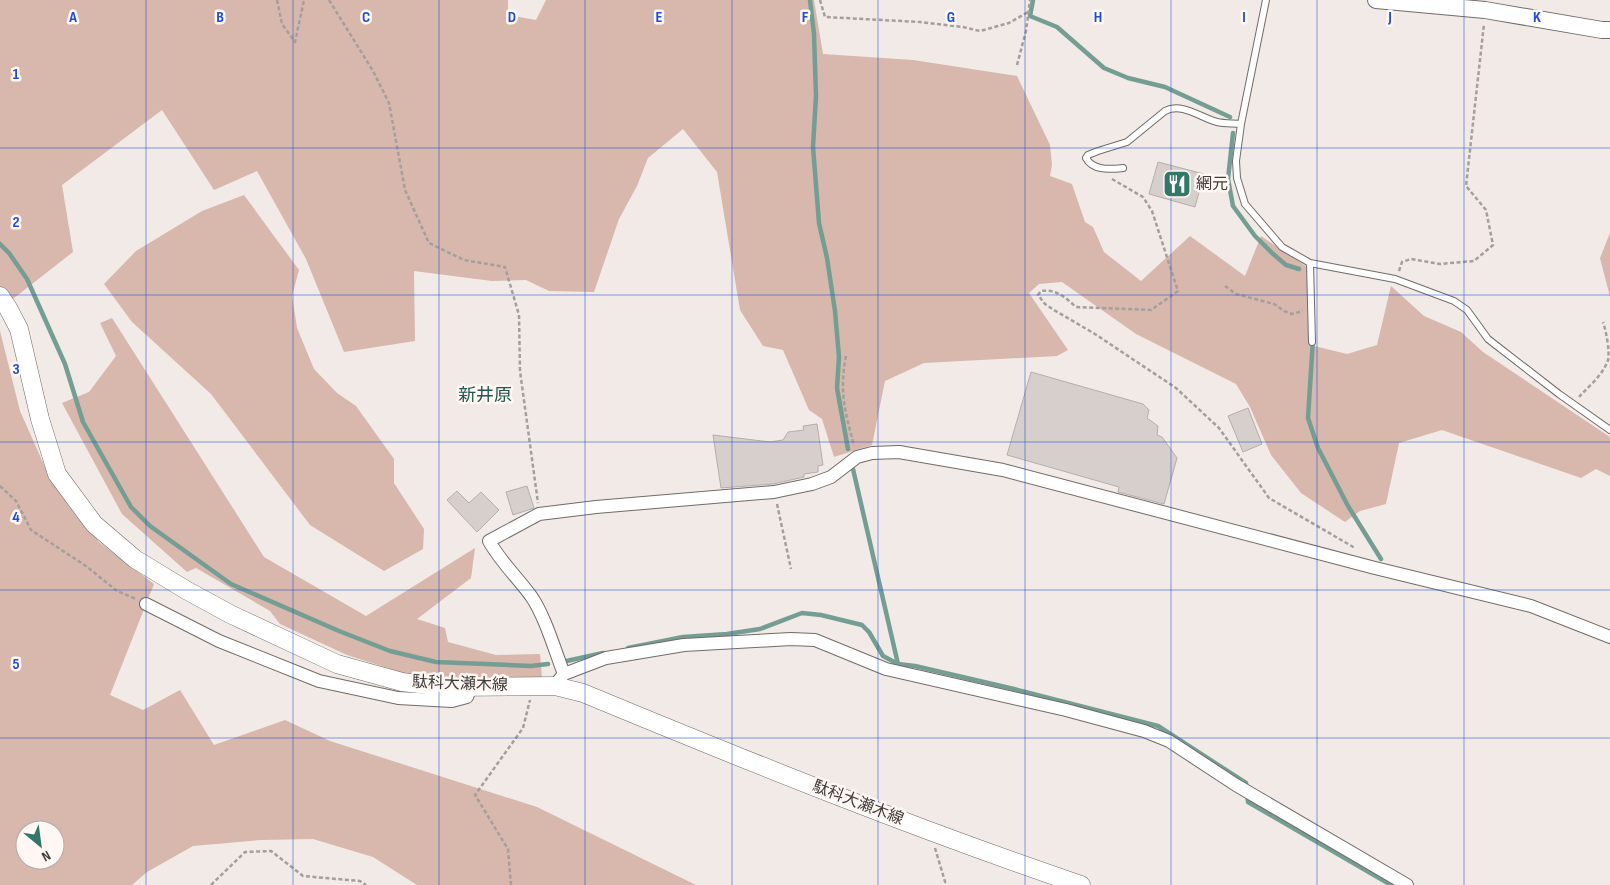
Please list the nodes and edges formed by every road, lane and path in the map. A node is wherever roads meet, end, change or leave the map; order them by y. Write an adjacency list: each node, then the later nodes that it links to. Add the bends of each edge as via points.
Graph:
1 (277, 0): 2 (path, via 282,24 295,42)
2 (304, 0)
3 (329, 0): 28 (path, via 388,103 405,190 429,243 464,260 506,267 519,315 520,371)
4 (820, 0): 9 (path, via 825,17 920,22 980,31 1009,23)
5 (1030, 0): 9 (path)
6 (1266, 0): 12 (lane)
7 (1376, 0): 8 (street)
8 (1485, 10): 10 (street); 16 (path, via 1466,186 1486,210 1493,245 1474,261 1440,264 1411,259 1402,262)
9 (1028, 12): 11 (path)
10 (1610, 30)
11 (1017, 65)
12 (1241, 124): 13 (lane, via 1218,122 1181,108 1170,108 1127,142 1088,156 1087,161); 15 (lane, via 1236,161 1237,178 1245,204 1282,247)
13 (1096, 167): 14 (lane); 29 (path, via 1143,197 1152,211 1178,291 1151,310 1076,307 1051,290 1041,291 1038,295 1045,304 1176,388 1219,428 1269,498)
14 (1122, 168)
15 (1310, 263): 16 (lane); 19 (lane)
16 (1395, 279): 23 (lane, via 1454,301 1467,310 1488,339)
17 (1225, 286): 19 (path, via 1236,294 1274,304 1292,314)
18 (0, 296): 35 (main road, 駄科大瀬木線, via 19,329 40,419 57,474 94,524 135,559 230,614 337,664 402,682)
19 (1311, 307): 21 (lane)
20 (1603, 322): 23 (path, via 1609,359 1598,377)
21 (1312, 342)
22 (846, 356): 25 (path, via 842,394)
23 (1573, 404): 24 (lane)
24 (1610, 430)
25 (857, 457): 27 (street, via 831,477); 32 (street, via 899,452 1003,470 1531,606)
26 (0, 486): 31 (path, via 16,501 31,530 117,591)
27 (774, 492): 28 (street); 30 (path)
28 (539, 514): 33 (street, via 489,541 532,597 543,619)
29 (1355, 548)
30 (791, 569)
31 (146, 604): 35 (street, via 219,641 319,681 398,698 452,701 467,697)
32 (1610, 637)
33 (560, 680): 34 (main road, 駄科大瀬木線); 36 (main road, 駄科大瀬木線, via 583,693 769,769); 42 (street, via 606,658 684,645 815,640 886,669 1066,710 1169,741 1236,785)
34 (534, 686): 35 (main road, 駄科大瀬木線); 39 (path, via 523,728 475,795 508,849)
35 (471, 687)
36 (930, 830): 40 (path); 41 (main road, 駄科大瀬木線)
37 (211, 885): 38 (path, via 245,852 271,851 304,876 360,881)
38 (366, 885)
39 (511, 885)
40 (946, 885)
41 (1081, 885)
42 (1407, 885)

